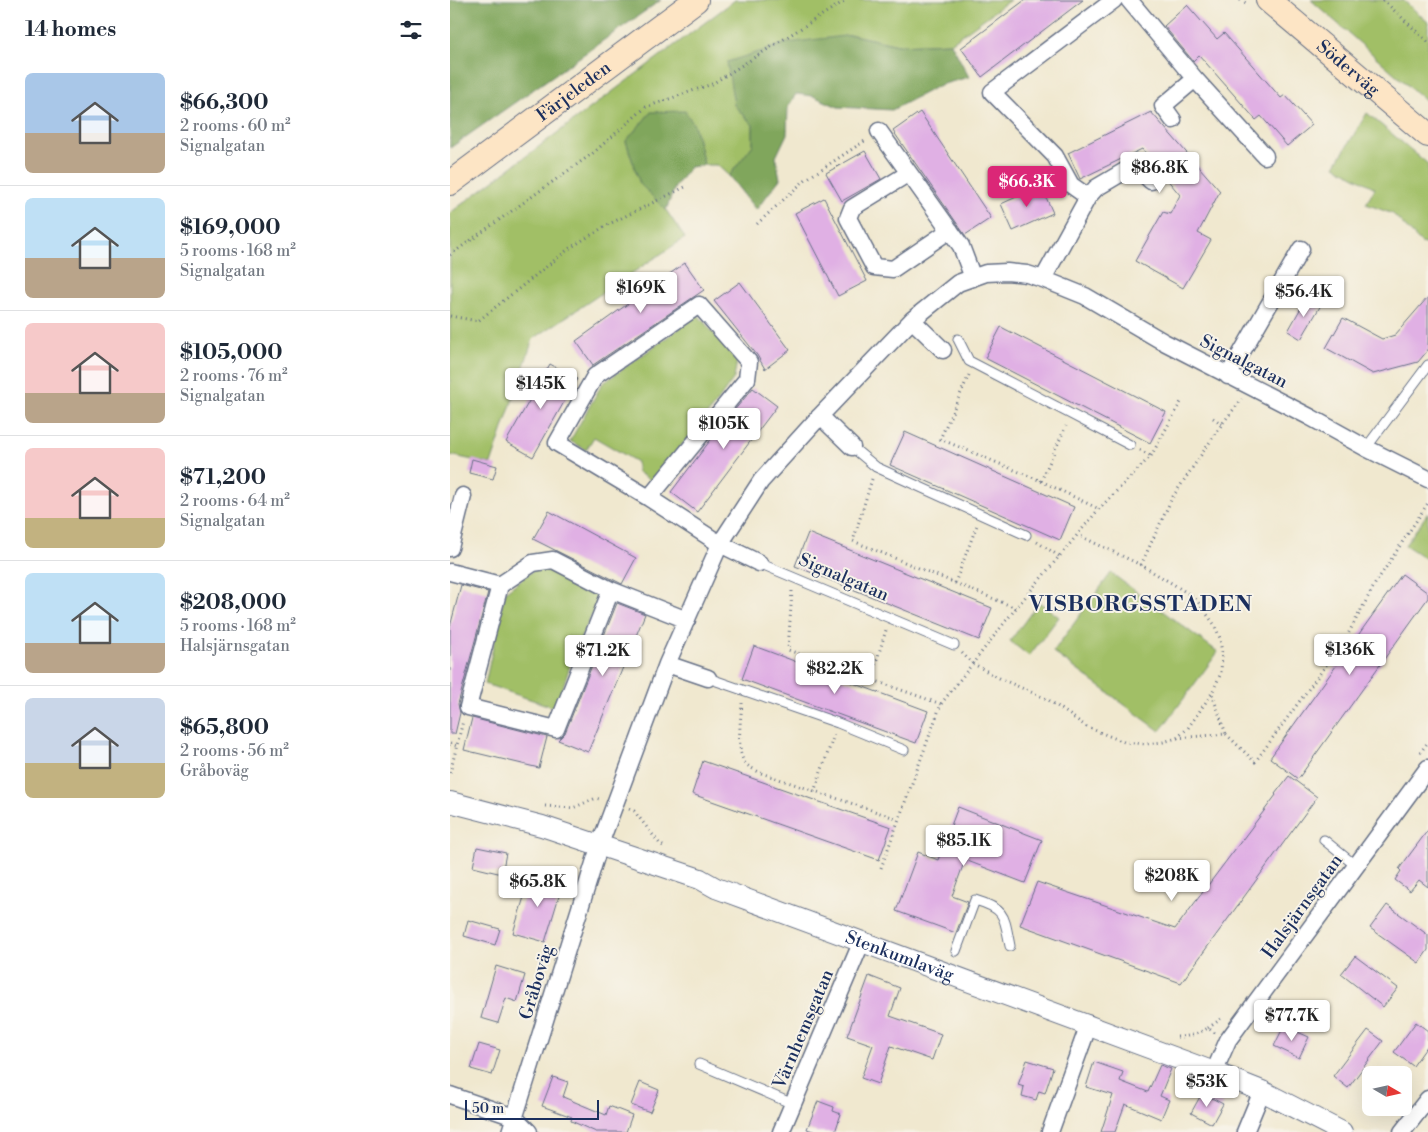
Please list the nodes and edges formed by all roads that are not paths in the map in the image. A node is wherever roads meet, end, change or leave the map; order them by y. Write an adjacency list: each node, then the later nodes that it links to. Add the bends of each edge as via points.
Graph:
1 (696, 0): 12 (main road, Färjeleden)
2 (1114, 0): 13 (street, via 992,92 1055,156 1071,185)
3 (1129, 0): 5 (street)
4 (1268, 0): 8 (main road, Söderväg)
5 (1195, 79): 6 (street, via 1163,106); 9 (street)
6 (1173, 120)
7 (879, 132): 10 (street)
8 (1428, 135)
9 (1265, 156)
10 (909, 173): 14 (street); 14 (street, via 852,208 848,218 874,267 893,269)
11 (1151, 182): 13 (street, via 1135,165 1096,188)
12 (450, 183)
13 (1088, 197): 17 (street)
14 (950, 230): 16 (street, via 961,246)
15 (1301, 249): 22 (street)
16 (973, 278): 17 (street, Signalgatan, via 986,273 1007,272); 18 (street, Signalgatan, via 958,283)
17 (1043, 279): 22 (street, Signalgatan, via 1084,296)
18 (912, 320): 20 (street); 23 (street, Signalgatan)
19 (958, 339): 24 (lane, via 974,363)
20 (943, 350)
21 (1428, 365): 26 (lane)
22 (1228, 376): 26 (street, Signalgatan)
23 (820, 416): 25 (street); 31 (street, Signalgatan, via 761,481)
24 (1130, 445)
25 (852, 447): 30 (lane, via 876,467)
26 (1366, 448): 27 (street, Signalgatan)
27 (1428, 479)
28 (463, 496): 32 (street)
29 (649, 498): 29 (street, Signalgatan, via 747,379 749,362 699,305 595,376 557,443); 31 (street, Signalgatan)
30 (1026, 535)
31 (720, 544): 33 (street, Signalgatan); 37 (street, Signalgatan)
32 (450, 548)
33 (759, 563): 38 (lane, Signalgatan)
34 (450, 572): 35 (street)
35 (500, 585): 36 (street, via 533,563 554,560); 36 (street, via 468,707 556,729)
36 (612, 590): 37 (street)
37 (687, 620): 39 (street, Signalgatan)
38 (954, 646)
39 (667, 664): 40 (street); 45 (street, Signalgatan)
40 (708, 678): 41 (lane, via 838,723)
41 (904, 750)
42 (1428, 768): 46 (street, Halsjärnsgatan)
43 (450, 802): 45 (street, Stenkumlaväg)
44 (1324, 840): 46 (lane)
45 (600, 844): 47 (street, Stenkumlaväg); 57 (street, Gråboväg)
46 (1356, 866): 52 (street, Halsjärnsgatan, via 1228,1040)
47 (862, 941): 50 (street, Stenkumlaväg); 56 (street, Värnhemsgatan)
48 (1010, 946): 49 (lane, via 1005,920 999,910 975,900)
49 (956, 950)
50 (1089, 1024): 52 (street, Stenkumlaväg); 60 (street)
51 (699, 1064): 56 (lane)
52 (1214, 1072): 53 (street, Stenkumlaväg)
53 (1262, 1091): 61 (street); 62 (street, Stenkumlaväg)
54 (450, 1095): 57 (street)
55 (1428, 1099): 63 (street)
56 (793, 1104): 59 (street, Värnhemsgatan)
57 (512, 1125): 58 (street)
58 (529, 1132)
59 (781, 1132)
60 (1050, 1132)
61 (1245, 1132)
62 (1342, 1132)
63 (1402, 1132)

